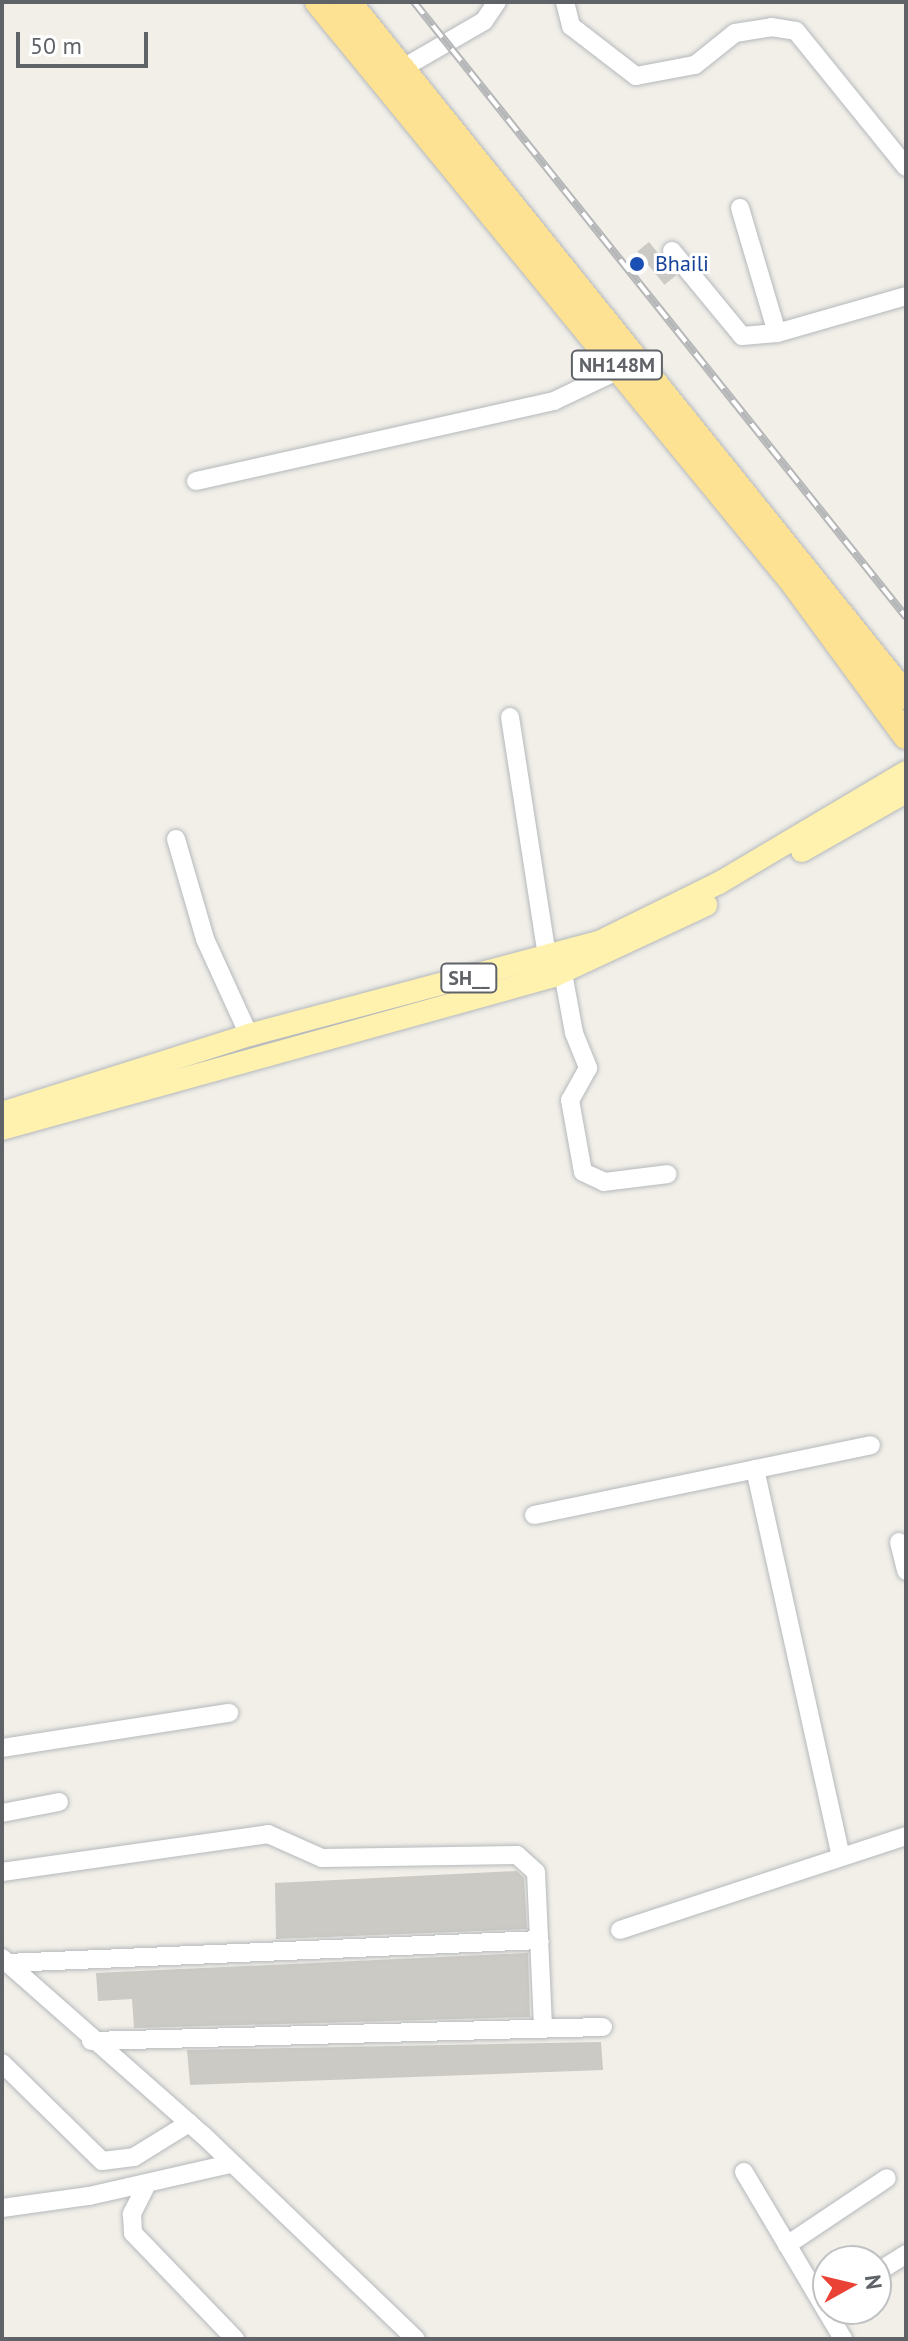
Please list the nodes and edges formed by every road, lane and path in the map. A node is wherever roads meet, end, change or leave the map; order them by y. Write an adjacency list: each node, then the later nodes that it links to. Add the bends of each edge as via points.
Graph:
1 (318, 2): 11 (highway, NH148M)
2 (348, 2): 5 (highway, NH148M)
3 (497, 2): 5 (street, via 484,21)
4 (565, 2): 6 (street, via 571,26 636,76 695,65 746,30 796,31)
5 (403, 68): 13 (highway, NH148M)
6 (906, 167)
7 (740, 208): 10 (street)
8 (672, 251): 10 (street, via 742,336)
9 (906, 296): 10 (street)
10 (777, 333)
11 (621, 369): 12 (street, via 554,401); 15 (highway, NH148M, via 793,582)
12 (196, 481)
13 (906, 696)
14 (510, 717): 21 (street, via 541,921)
15 (906, 736)
16 (906, 772): 21 (main road, SH__, via 719,883 599,942)
17 (906, 792): 19 (main road, SH__)
18 (906, 814): 19 (main road)
19 (864, 816): 21 (main road, SH__, via 665,928)
20 (176, 839): 22 (street, via 205,939)
21 (552, 958): 22 (main road, SH__); 24 (main road, SH__); 25 (street, via 587,1059 587,1073 570,1100 583,1172 596,1182)
22 (249, 1035): 23 (main road, SH__)
23 (2, 1113)
24 (2, 1129)
25 (668, 1174)
26 (871, 1445): 27 (street)
27 (755, 1469): 28 (street); 36 (street)
28 (534, 1515)
29 (899, 1542): 30 (street)
30 (906, 1571)
31 (229, 1713): 32 (street)
32 (2, 1748)
33 (59, 1802): 34 (street)
34 (2, 1813)
35 (906, 1836): 36 (street)
36 (841, 1857): 38 (street)
37 (2, 1872): 39 (street, via 268,1834 286,1838 312,1857 517,1855 536,1872)
38 (620, 1930)
39 (540, 1940): 40 (street); 42 (street)
40 (5, 1960): 43 (street)
41 (603, 2027): 42 (street)
42 (543, 2028): 43 (street)
43 (91, 2041): 45 (street)
44 (2, 2063): 45 (street, via 102,2161 134,2157)
45 (196, 2129): 46 (street)
46 (227, 2160): 49 (street); 54 (street)
47 (744, 2172): 51 (street)
48 (887, 2178): 51 (street)
49 (147, 2184): 50 (street); 53 (street, via 132,2214 133,2233)
50 (2, 2208)
51 (787, 2245): 52 (street)
52 (812, 2284)
53 (235, 2339)
54 (416, 2339)

